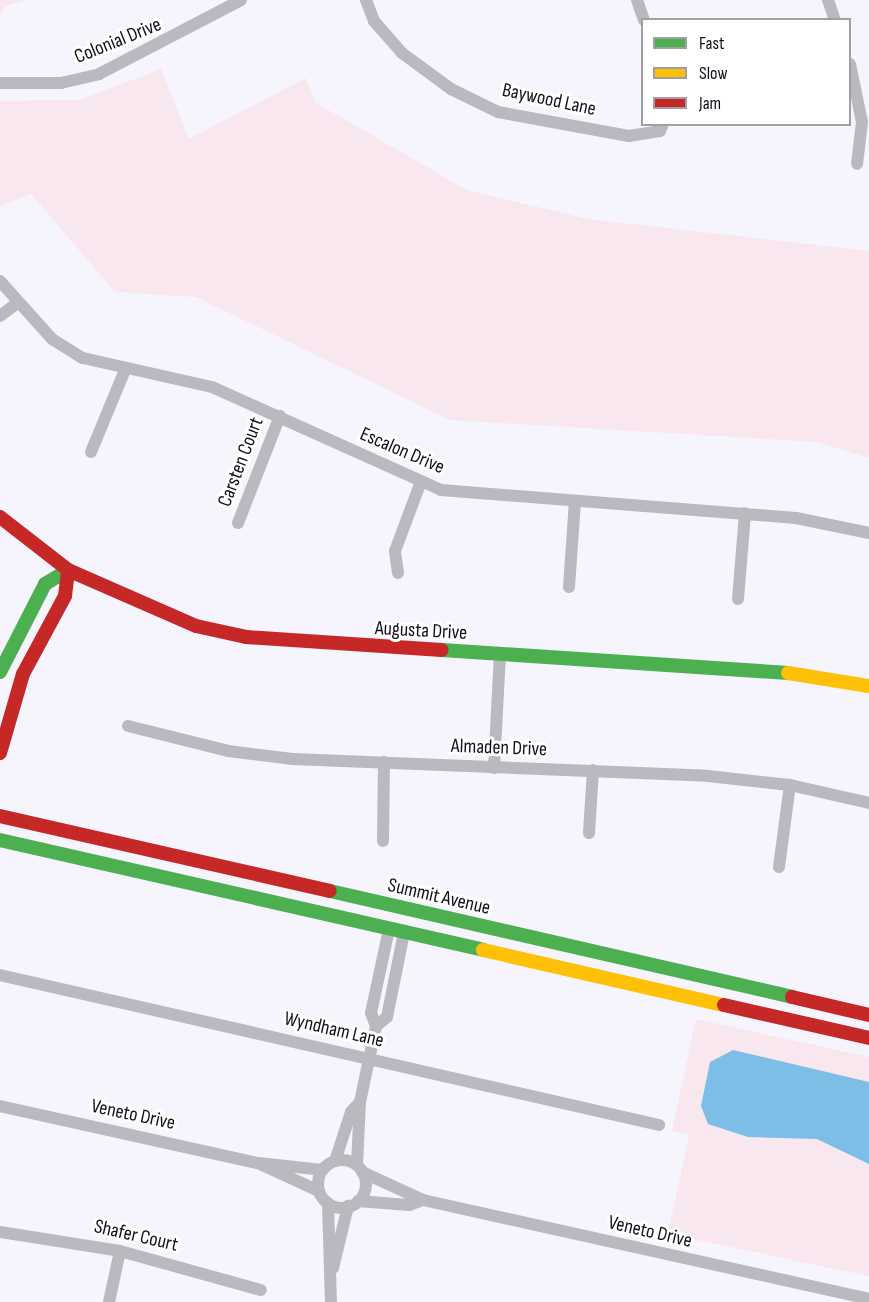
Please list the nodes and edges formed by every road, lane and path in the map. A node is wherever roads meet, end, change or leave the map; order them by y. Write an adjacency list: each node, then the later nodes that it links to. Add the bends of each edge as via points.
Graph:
1 (241, 0): 8 (street, Colonial Drive, via 99,74 61,83)
2 (366, 0): 9 (street, Baywood Lane, via 374,21 402,53 451,89 498,112 629,136)
3 (637, 0): 5 (street)
4 (828, 0): 6 (street)
5 (643, 18)
6 (834, 18)
7 (851, 73): 10 (street, via 862,122)
8 (0, 83)
9 (661, 128)
10 (856, 164)
11 (0, 281): 12 (street, Escalon Drive)
12 (17, 303): 13 (street); 14 (street, Escalon Drive, via 67,349)
13 (0, 316)
14 (125, 370): 15 (street, Escalon Drive, via 197,383); 16 (street)
15 (280, 416): 17 (street, Escalon Drive); 21 (street, Carsten Court)
16 (92, 452)
17 (420, 484): 18 (street, Escalon Drive, via 472,495); 24 (street, via 395,551)
18 (575, 502): 19 (street, Escalon Drive); 25 (street)
19 (745, 513): 22 (street, Escalon Drive); 26 (street)
20 (0, 517): 23 (main road, Augusta Drive)
21 (238, 523)
22 (869, 533)
23 (68, 570): 27 (main road, Augusta Drive, via 148,609 246,637); 28 (main road, via 45,584); 31 (main road, via 65,596 23,674)
24 (398, 573)
25 (569, 587)
26 (738, 599)
27 (500, 655): 29 (main road, Augusta Drive, via 778,671); 33 (street)
28 (0, 672)
29 (869, 686)
30 (128, 726): 32 (street, Almaden Drive, via 228,751)
31 (0, 753)
32 (384, 762): 33 (street, Almaden Drive); 40 (street)
33 (494, 768): 34 (street, Almaden Drive)
34 (593, 770): 35 (street, Almaden Drive); 38 (street)
35 (790, 785): 36 (street, Almaden Drive); 41 (street)
36 (869, 803)
37 (0, 816): 45 (main road, Summit Avenue)
38 (589, 833)
39 (0, 840): 42 (main road)
40 (383, 841)
41 (779, 867)
42 (388, 929): 43 (main road); 46 (street, via 371,1013)
43 (404, 933): 46 (street, via 387,1017); 47 (main road)
44 (0, 975): 48 (street, Wyndham Lane)
45 (869, 1015)
46 (376, 1026): 48 (street)
47 (869, 1038)
48 (369, 1058): 49 (street); 51 (street, Wyndham Lane)
49 (360, 1102): 52 (street, via 351,1112); 54 (street)
50 (0, 1106): 53 (street, Veneto Drive)
51 (659, 1125)
52 (335, 1161): 54 (street); 55 (street)
53 (258, 1163): 55 (street, Veneto Drive); 56 (street, Veneto Drive)
54 (360, 1169): 57 (street, Veneto Drive); 59 (street, via 366,1187)
55 (323, 1170): 56 (street)
56 (319, 1191): 58 (street)
57 (423, 1200): 59 (street, Veneto Drive, via 409,1205); 64 (street, Veneto Drive)
58 (328, 1203): 59 (street); 62 (street)
59 (353, 1204): 62 (street)
60 (0, 1232): 61 (street, Shafer Court)
61 (120, 1251): 63 (street, Shafer Court); 65 (street)
62 (332, 1269): 66 (street)
63 (261, 1290)
64 (869, 1299)
65 (109, 1302)
66 (331, 1302)

